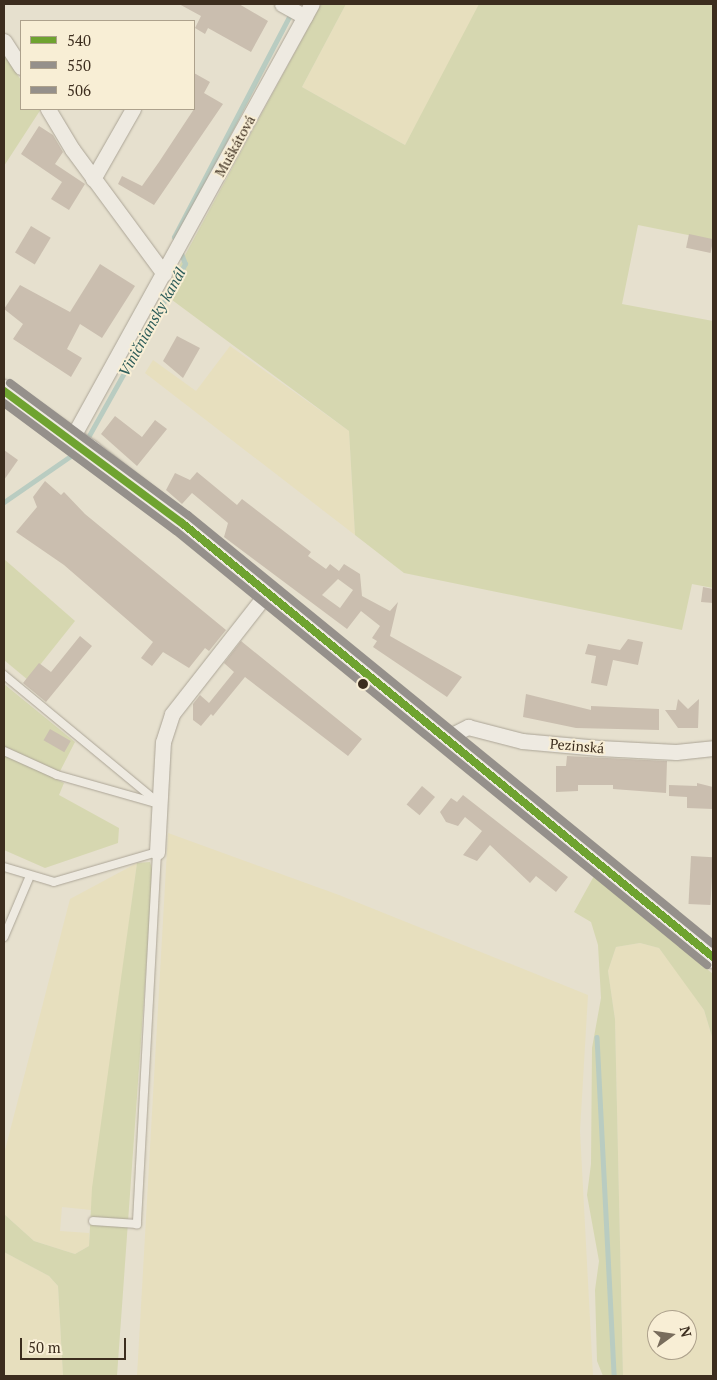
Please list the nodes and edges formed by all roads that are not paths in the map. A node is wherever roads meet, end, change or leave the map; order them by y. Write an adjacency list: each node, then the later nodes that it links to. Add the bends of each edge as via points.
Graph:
1 (282, 4): 2 (street, Muškátová)
2 (309, 10): 8 (street, Muškátová)
3 (4, 41): 4 (street)
4 (20, 65)
5 (49, 110): 7 (street)
6 (132, 110): 7 (street)
7 (93, 179): 8 (street)
8 (164, 274): 10 (street, Muškátová)
9 (4, 391): 10 (main road)
10 (81, 444): 11 (main road)
11 (267, 593): 13 (main road); 16 (street, via 172,714 163,742)
12 (4, 675): 16 (lane)
13 (446, 738): 14 (street, Pezinská, via 468,727 522,741 599,748 676,752); 21 (main road)
14 (713, 748)
15 (4, 751): 16 (lane, via 57,775)
16 (160, 804): 17 (street)
17 (157, 852): 19 (lane, via 54,882); 22 (lane, via 137,1224)
18 (4, 867): 19 (lane)
19 (29, 878): 20 (lane)
20 (4, 937)
21 (713, 956)
22 (93, 1221)

